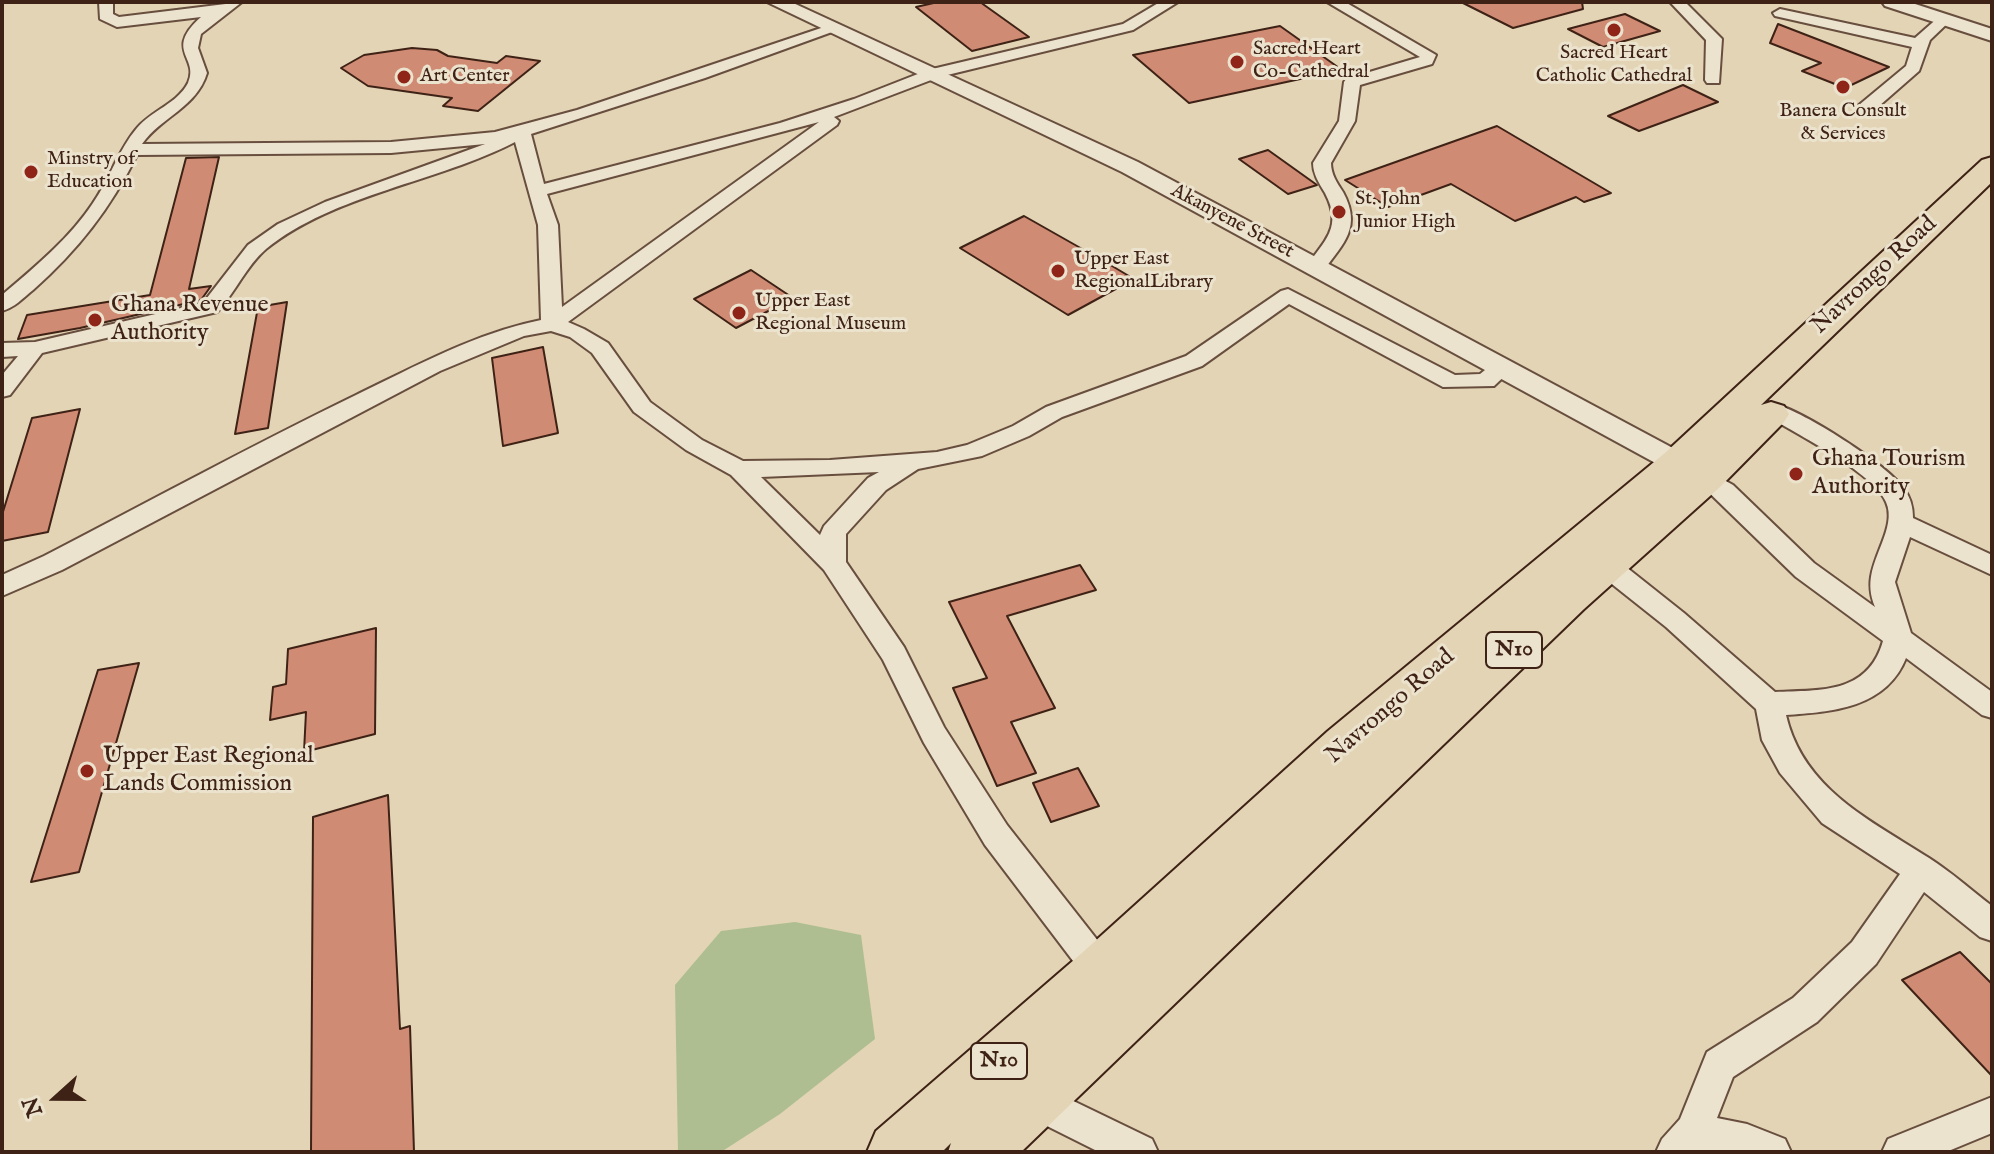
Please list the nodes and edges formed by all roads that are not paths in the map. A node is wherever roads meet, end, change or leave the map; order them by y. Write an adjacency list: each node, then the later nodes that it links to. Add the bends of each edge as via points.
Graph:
1 (106, 2): 7 (street, via 105,16 117,22)
2 (776, 2): 10 (street, Akanyene Street)
3 (1171, 2): 13 (street, via 1128,27)
4 (1677, 2): 14 (street, via 1714,39)
5 (1891, 2): 9 (street)
6 (1348, 6): 22 (street, via 1428,55 1426,61 1352,82 1347,121 1322,163 1341,206 1341,234)
7 (227, 7): 18 (street, via 191,37 198,83 147,127)
8 (1780, 13): 12 (street)
9 (1945, 19): 11 (street); 12 (street)
10 (835, 28): 13 (street, Akanyene Street); 17 (street)
11 (1992, 35)
12 (1920, 44): 16 (street, via 1913,68)
13 (934, 73): 15 (street); 22 (street, Akanyene Street, via 1130,167)
14 (1713, 80)
15 (850, 106): 20 (street); 24 (street)
16 (1865, 109)
17 (522, 132): 18 (street, via 393,149); 20 (street); 25 (street, via 459,162 306,216 260,244 210,308)
18 (132, 150): 23 (street, via 83,230)
19 (1992, 166): 32 (highway, Navrongo Road / N10)
20 (537, 191): 24 (street, via 548,225)
21 (1992, 198): 29 (highway, Navrongo Road / N10)
22 (1316, 267): 27 (street, Akanyene Street)
23 (2, 305)
24 (552, 324): 31 (street, via 600,348 642,407 694,445); 37 (street, via 518,331 432,366)
25 (35, 348): 26 (street); 28 (street)
26 (2, 350)
27 (1503, 367): 30 (street, via 1486,381 1451,382 1288,295 1194,361 1054,412 974,451); 32 (street, Akanyene Street)
28 (2, 390)
29 (1775, 411): 32 (highway, Navrongo Road / N10); 33 (street, via 1893,491 1902,506)
30 (914, 462): 31 (street); 34 (street, via 877,484 833,532)
31 (739, 469): 34 (street)
32 (1692, 470): 35 (highway, Navrongo Road / N10); 38 (street, via 1724,491 1805,570); 43 (highway, Navrongo Road / N10, via 1345,745)
33 (1899, 522): 36 (street); 38 (street, via 1882,583)
34 (833, 563): 43 (street, via 894,655 934,735 996,835)
35 (1607, 566): 39 (street); 44 (highway, Navrongo Road / N10)
36 (1992, 566)
37 (2, 586)
38 (1898, 639): 39 (street, via 1883,675 1870,688 1838,700); 40 (street)
39 (1769, 704): 41 (street, via 1777,740 1810,791 1833,814)
40 (1992, 707)
41 (1921, 870): 42 (street); 46 (street, via 1864,953 1805,1010 1720,1065)
42 (1992, 926)
43 (1101, 971): 47 (highway, Navrongo Road / N10)
44 (1034, 1100): 48 (highway, Navrongo Road / N10); 49 (street)
45 (1992, 1115): 51 (street)
46 (1684, 1142): 50 (street, via 1747,1143)
47 (897, 1152)
48 (978, 1152)
49 (1139, 1152)
50 (1772, 1152)
51 (1901, 1152)

